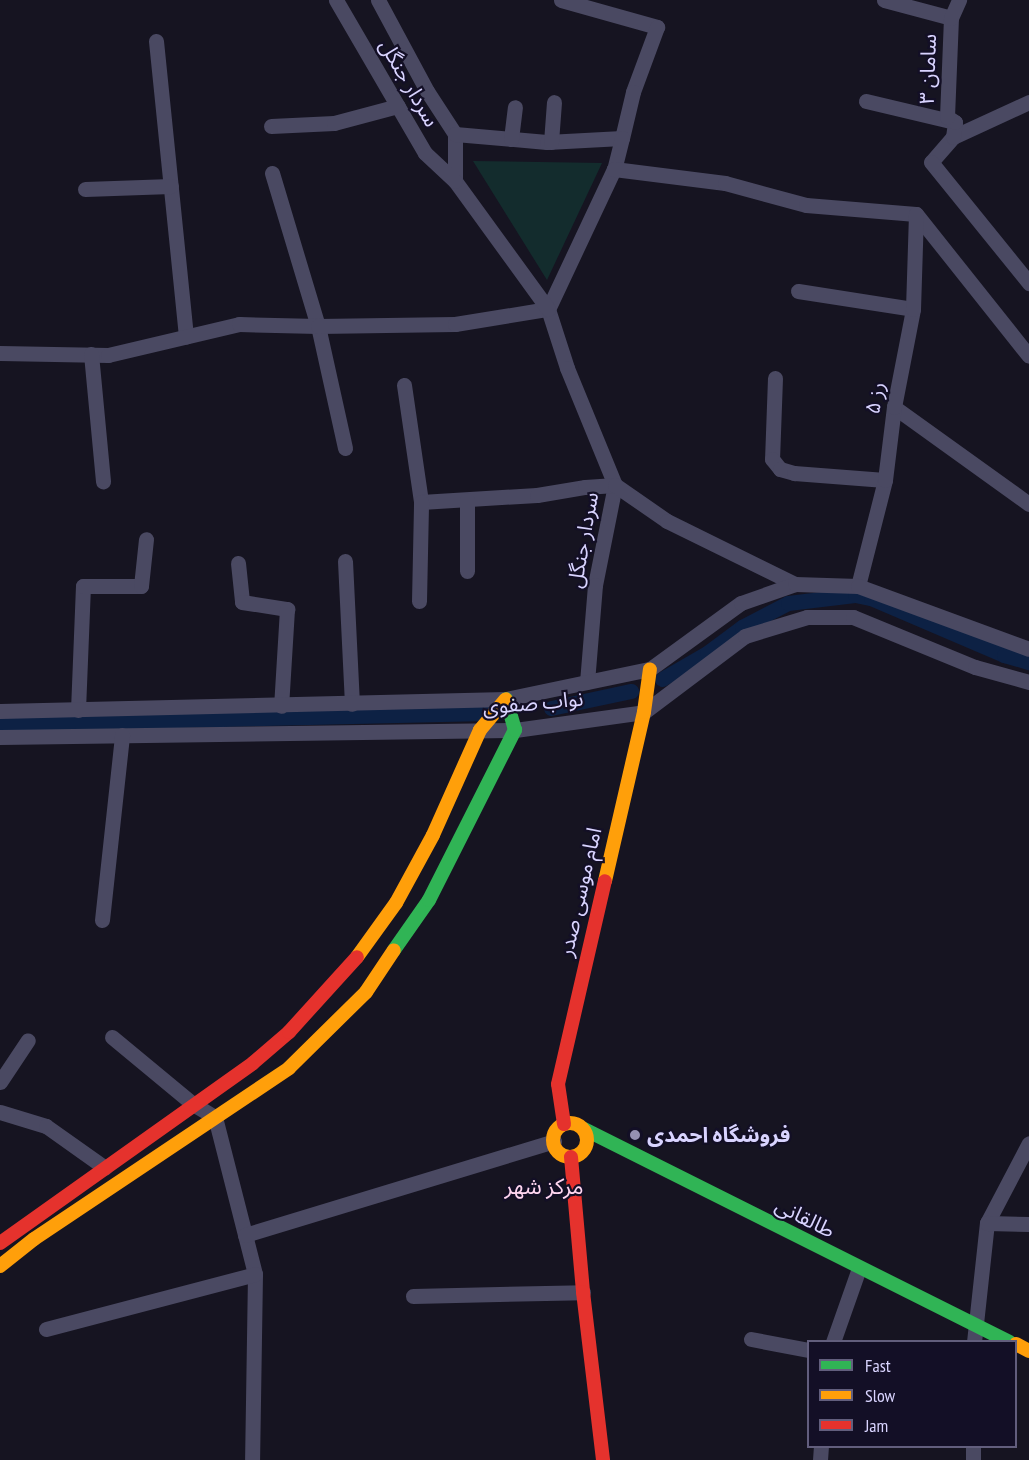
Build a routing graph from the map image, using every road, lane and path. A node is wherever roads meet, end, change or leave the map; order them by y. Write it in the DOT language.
graph roads {
  1 [pos="336,0"];
  2 [pos="378,0"];
  3 [pos="561,0"];
  4 [pos="884,0"];
  5 [pos="959,0"];
  6 [pos="951,18"];
  7 [pos="156,41"];
  8 [pos="866,101"];
  9 [pos="554,102"];
  10 [pos="1029,102"];
  11 [pos="398,106"];
  12 [pos="515,107"];
  13 [pos="271,126"];
  14 [pos="954,130"];
  15 [pos="456,134"];
  16 [pos="622,138"];
  17 [pos="511,139"];
  18 [pos="551,141"];
  19 [pos="614,169"];
  20 [pos="272,173"];
  21 [pos="455,181"];
  22 [pos="171,186"];
  23 [pos="85,189"];
  24 [pos="916,214"];
  25 [pos="1029,283"];
  26 [pos="798,291"];
  27 [pos="548,309"];
  28 [pos="914,309"];
  29 [pos="318,326"];
  30 [pos="186,336"];
  31 [pos="0,352"];
  32 [pos="91,354"];
  33 [pos="1029,357"];
  34 [pos="775,378"];
  35 [pos="404,386"];
  36 [pos="894,408"];
  37 [pos="345,448"];
  38 [pos="885,480"];
  39 [pos="103,481"];
  40 [pos="615,485"];
  41 [pos="467,500"];
  42 [pos="421,502"];
  43 [pos="1029,504"];
  44 [pos="146,539"];
  45 [pos="345,561"];
  46 [pos="237,563"];
  47 [pos="467,571"];
  48 [pos="795,584"];
  49 [pos="858,586"];
  50 [pos="419,602"];
  51 [pos="1029,649"];
  52 [pos="650,669"];
  53 [pos="587,682"];
  54 [pos="1029,682"];
  55 [pos="506,699"];
  56 [pos="352,705"];
  57 [pos="281,706"];
  58 [pos="78,710"];
  59 [pos="0,711"];
  60 [pos="644,712"];
  61 [pos="480,730"];
  62 [pos="514,730"];
  63 [pos="122,735"];
  64 [pos="0,737"];
  65 [pos="102,921"];
  66 [pos="112,1037"];
  67 [pos="28,1040"];
  68 [pos="0,1082"];
  69 [pos="193,1104"];
  70 [pos="0,1112"];
  71 [pos="215,1117"];
  72 [pos="564,1124"];
  73 [pos="584,1129"];
  74 [pos="554,1141"];
  75 [pos="1029,1143"];
  76 [pos="571,1157"];
  77 [pos="105,1168"];
  78 [pos="987,1223"];
  79 [pos="1029,1224"];
  80 [pos="245,1235"];
  81 [pos="0,1243"];
  82 [pos="0,1266"];
  83 [pos="859,1268"];
  84 [pos="255,1274"];
  85 [pos="583,1292"];
  86 [pos="413,1296"];
  87 [pos="974,1324"];
  88 [pos="46,1329"];
  89 [pos="751,1339"];
  90 [pos="833,1340"];
  91 [pos="974,1340"];
  92 [pos="1008,1340"];
  93 [pos="807,1350"];
  94 [pos="252,1460"];
  95 [pos="603,1460"];
  1 -- 11 [label="street, سردار جنگل"];
  2 -- 15 [label="street, سردار جنگل"];
  3 -- 16 [label="street"];
  4 -- 6 [label="street"];
  5 -- 6 [label="street, سامان ۳"];
  6 -- 14 [label="street, سامان ۳"];
  7 -- 22 [label="street"];
  8 -- 14 [label="street"];
  9 -- 18 [label="street"];
  10 -- 14 [label="street"];
  11 -- 13 [label="street"];
  11 -- 21 [label="street, سردار جنگل"];
  12 -- 17 [label="street"];
  14 -- 25 [label="street"];
  15 -- 17 [label="street, سردار جنگل"];
  15 -- 21 [label="street, سردار جنگل"];
  16 -- 18 [label="street, سردار جنگل"];
  16 -- 19 [label="street"];
  17 -- 18 [label="street, سردار جنگل"];
  19 -- 24 [label="street"];
  19 -- 27 [label="street"];
  20 -- 29 [label="street"];
  21 -- 27 [label="street, سردار جنگل"];
  22 -- 23 [label="street"];
  22 -- 30 [label="street"];
  24 -- 28 [label="street, رز ۵"];
  24 -- 33 [label="street"];
  26 -- 28 [label="street"];
  27 -- 29 [label="street"];
  27 -- 40 [label="street, سردار جنگل"];
  28 -- 36 [label="street, رز ۵"];
  29 -- 30 [label="street"];
  29 -- 37 [label="street"];
  30 -- 32 [label="street"];
  31 -- 32 [label="street"];
  32 -- 39 [label="street"];
  34 -- 38 [label="street"];
  35 -- 42 [label="street"];
  36 -- 38 [label="street, رز ۵"];
  36 -- 43 [label="street"];
  38 -- 49 [label="street, رز ۵"];
  40 -- 41 [label="street"];
  40 -- 48 [label="street"];
  40 -- 53 [label="street, سردار جنگل"];
  41 -- 42 [label="street"];
  41 -- 47 [label="street"];
  42 -- 50 [label="street"];
  44 -- 58 [label="street"];
  45 -- 56 [label="street"];
  46 -- 57 [label="street"];
  48 -- 49 [label="street, نواب صفوی"];
  48 -- 52 [label="street, نواب صفوی"];
  49 -- 51 [label="street, نواب صفوی"];
  52 -- 53 [label="street, نواب صفوی"];
  52 -- 60 [label="street, امام موسی صدر"];
  53 -- 55 [label="street, نواب صفوی"];
  54 -- 60 [label="street, نواب صفوی"];
  55 -- 56 [label="street, نواب صفوی"];
  55 -- 61 [label="street"];
  55 -- 62 [label="street"];
  56 -- 57 [label="street, نواب صفوی"];
  57 -- 58 [label="street, نواب صفوی"];
  58 -- 59 [label="street, نواب صفوی"];
  60 -- 62 [label="street, نواب صفوی"];
  60 -- 72 [label="street, امام موسی صدر"];
  61 -- 62 [label="street, نواب صفوی"];
  61 -- 63 [label="street, نواب صفوی"];
  61 -- 69 [label="street"];
  62 -- 71 [label="street"];
  63 -- 64 [label="street, نواب صفوی"];
  63 -- 65 [label="street"];
  66 -- 69 [label="street"];
  67 -- 68 [label="street"];
  69 -- 71 [label="street"];
  69 -- 77 [label="street"];
  70 -- 77 [label="street"];
  71 -- 80 [label="street"];
  71 -- 82 [label="street"];
  72 -- 73 [label="street"];
  72 -- 74 [label="street"];
  73 -- 76 [label="street"];
  73 -- 83 [label="street, طالقانی"];
  74 -- 76 [label="street"];
  74 -- 80 [label="street"];
  75 -- 78 [label="street"];
  76 -- 85 [label="street"];
  77 -- 81 [label="street"];
  78 -- 79 [label="street"];
  78 -- 87 [label="street"];
  80 -- 84 [label="street"];
  83 -- 87 [label="street, طالقانی"];
  83 -- 90 [label="street"];
  84 -- 88 [label="street"];
  84 -- 94 [label="street"];
  85 -- 86 [label="street"];
  85 -- 95 [label="street"];
  87 -- 91 [label="street"];
  87 -- 92 [label="street, طالقانی"];
  89 -- 93 [label="street"];
}
